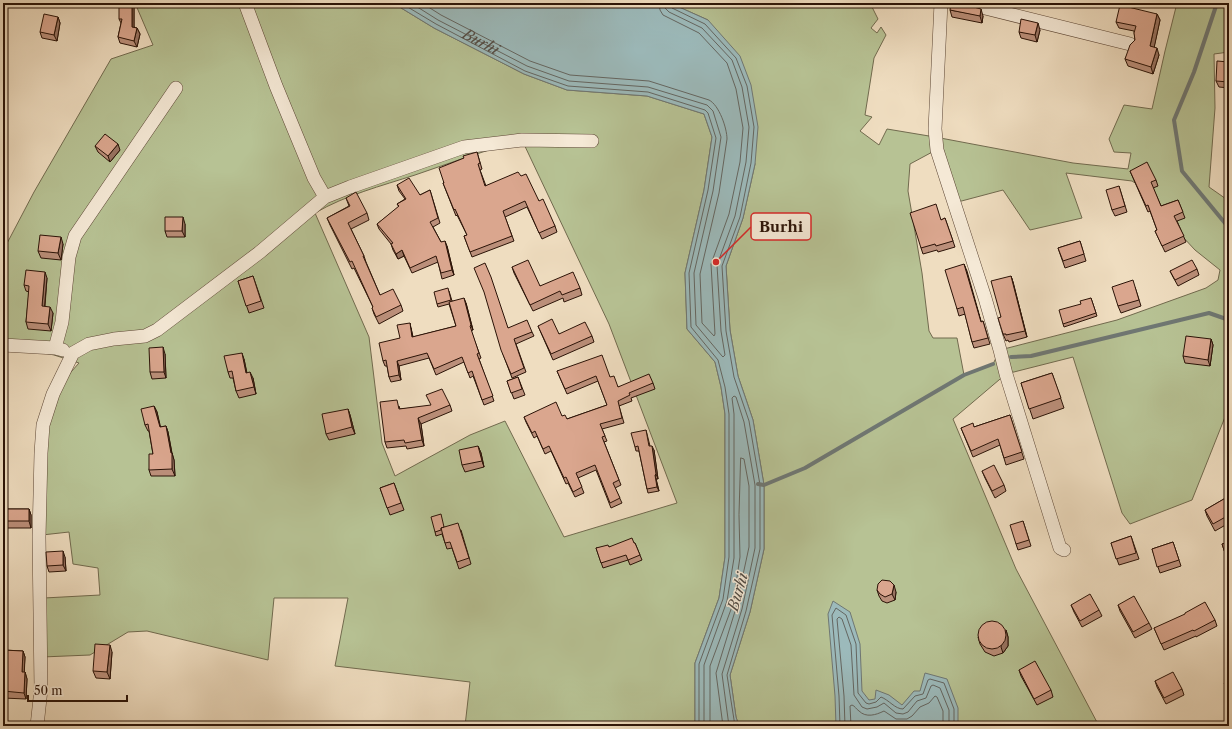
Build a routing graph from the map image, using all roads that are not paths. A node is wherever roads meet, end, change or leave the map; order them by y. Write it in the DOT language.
graph roads {
  1 [pos="245,3"];
  2 [pos="941,3"];
  3 [pos="965,3"];
  4 [pos="1130,44"];
  5 [pos="176,88"];
  6 [pos="592,141"];
  7 [pos="325,198"];
  8 [pos="3,345"];
  9 [pos="54,348"];
  10 [pos="73,353"];
  11 [pos="1064,550"];
  12 [pos="37,726"];
  1 -- 7 [label="street"];
  2 -- 11 [label="street"];
  3 -- 4 [label="street"];
  5 -- 9 [label="street"];
  6 -- 7 [label="street"];
  7 -- 10 [label="street"];
  8 -- 9 [label="street"];
  9 -- 10 [label="street"];
  10 -- 12 [label="street"];
}
